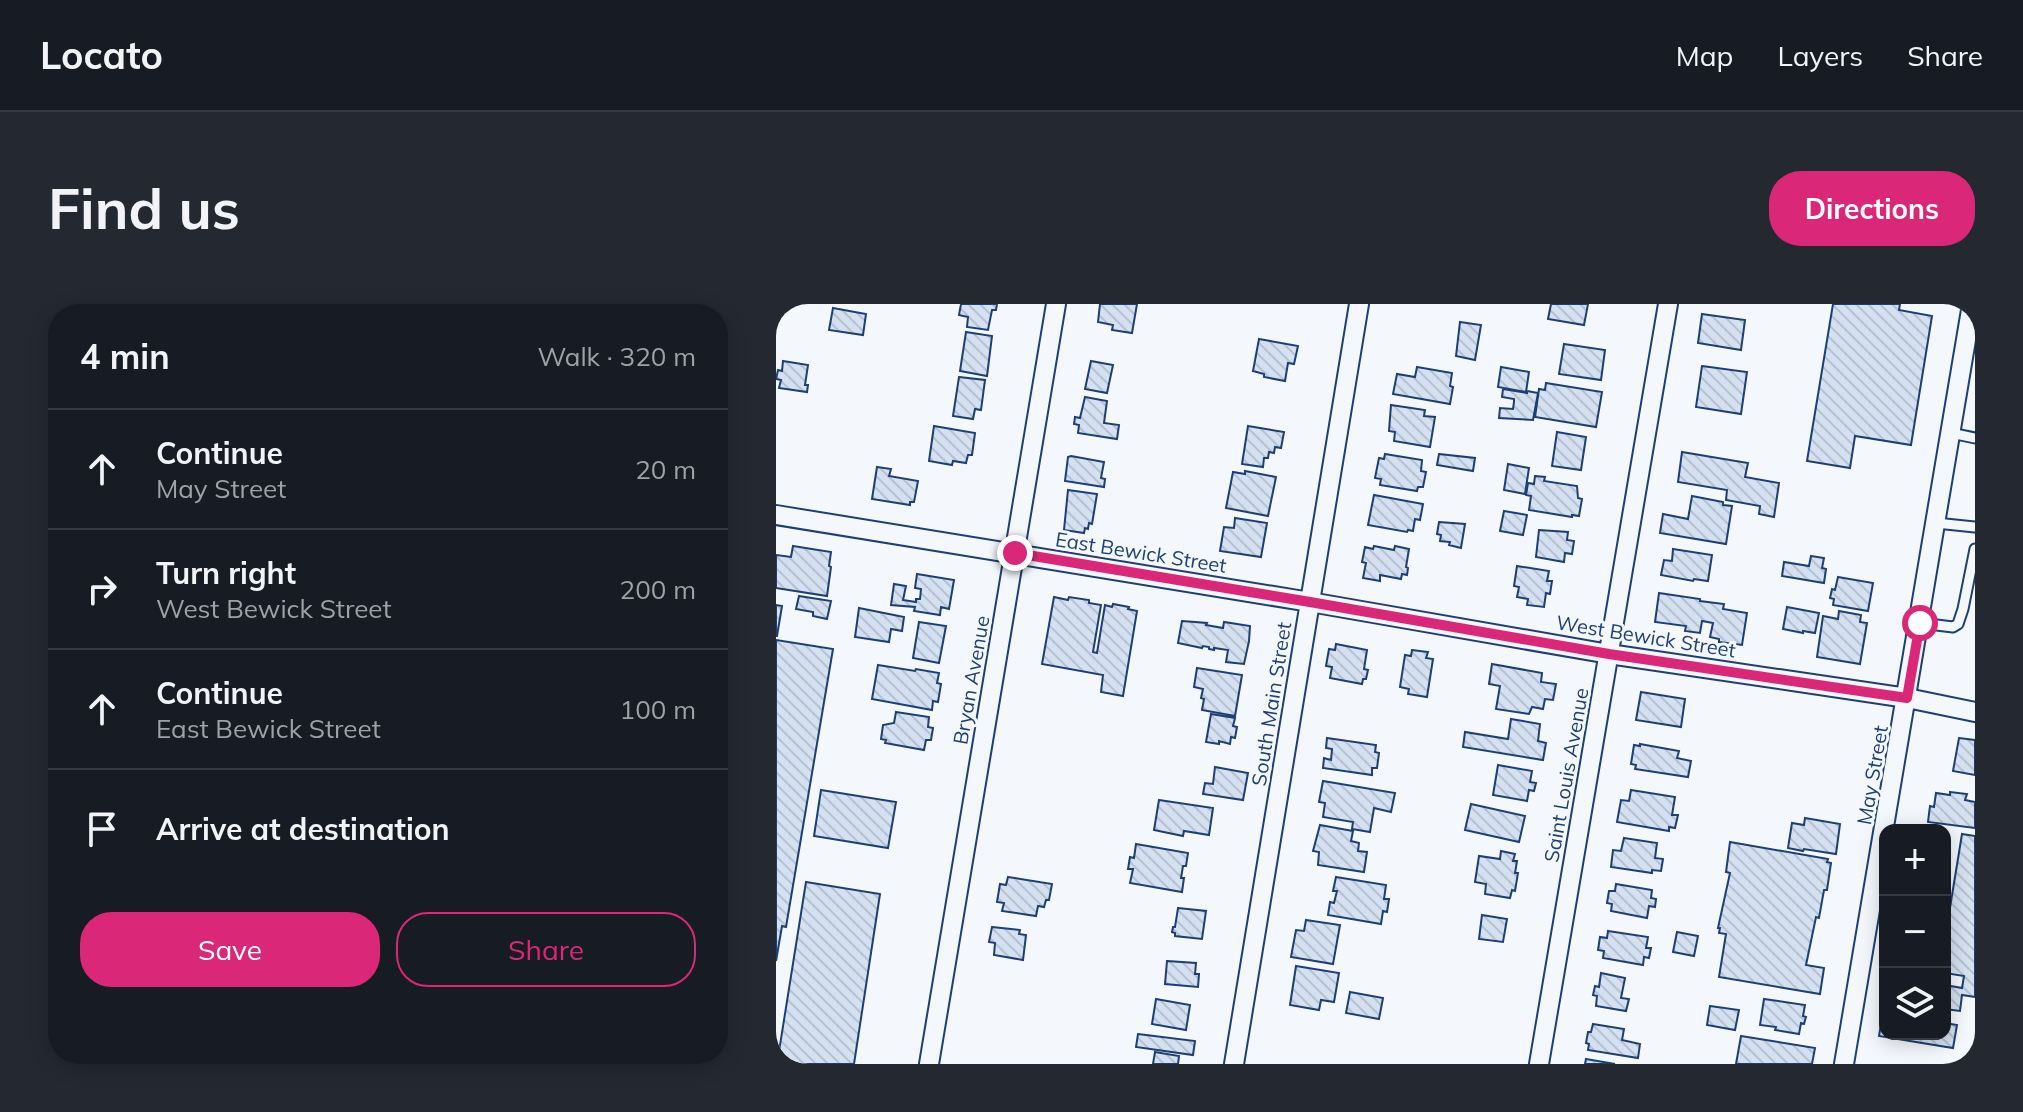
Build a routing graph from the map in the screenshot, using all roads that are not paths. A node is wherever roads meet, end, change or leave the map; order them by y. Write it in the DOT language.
graph roads {
  1 [pos="1056,304"];
  2 [pos="1359,304"];
  3 [pos="1668,304"];
  4 [pos="1972,304"];
  5 [pos="1970,352"];
  6 [pos="1951,433"];
  7 [pos="1975,438"];
  8 [pos="776,515"];
  9 [pos="1936,523"];
  10 [pos="1975,527"];
  11 [pos="1975,549"];
  12 [pos="1015,553"];
  13 [pos="1310,602"];
  14 [pos="1920,623"];
  15 [pos="1609,654"];
  16 [pos="1907,698"];
  17 [pos="1975,712"];
  18 [pos="929,1064"];
  19 [pos="1234,1064"];
  20 [pos="1539,1064"];
  21 [pos="1844,1064"];
  1 -- 12 [label="street, Bryan Avenue"];
  2 -- 13 [label="street, South Main Street"];
  3 -- 15 [label="street, Saint Louis Avenue"];
  4 -- 5 [label="street, May Street"];
  5 -- 6 [label="street, May Street"];
  6 -- 7 [label="lane"];
  6 -- 9 [label="street, May Street"];
  8 -- 12 [label="street, East Bewick Street"];
  9 -- 10 [label="lane"];
  9 -- 14 [label="street, May Street"];
  11 -- 14 [label="lane"];
  12 -- 13 [label="street, East Bewick Street"];
  12 -- 18 [label="street, Bryan Avenue"];
  13 -- 15 [label="street, West Bewick Street"];
  13 -- 19 [label="street, South Main Street"];
  14 -- 16 [label="street, May Street"];
  15 -- 16 [label="street, West Bewick Street"];
  15 -- 20 [label="street, Saint Louis Avenue"];
  16 -- 17 [label="street, West Bewick Street"];
  16 -- 21 [label="street, May Street"];
}
